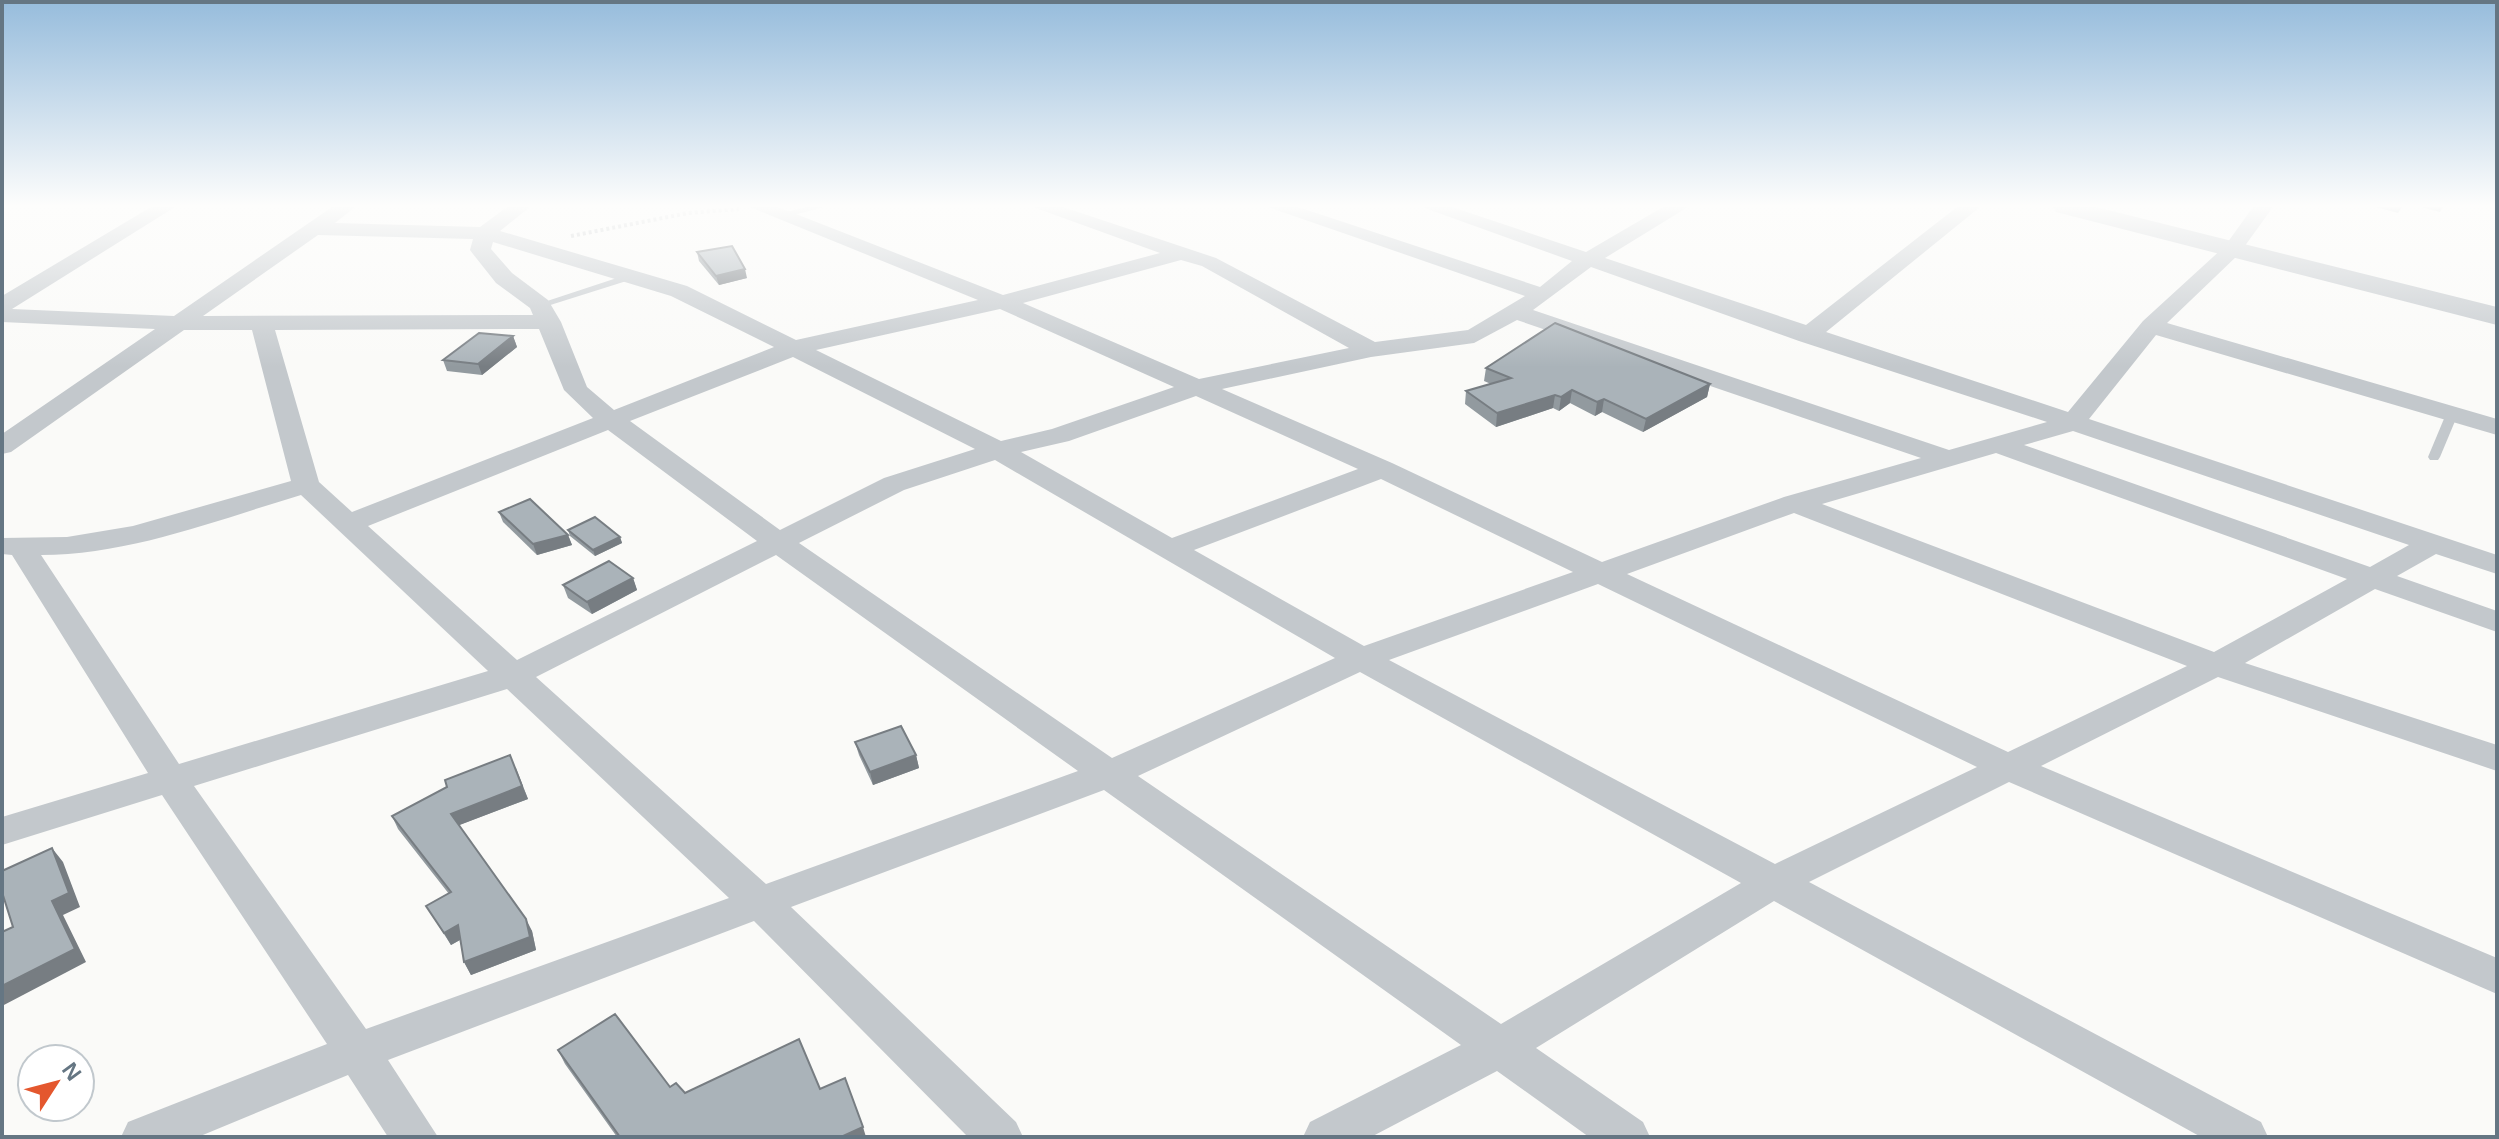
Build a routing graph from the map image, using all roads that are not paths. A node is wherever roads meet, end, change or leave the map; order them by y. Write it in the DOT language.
graph roads {
  1 [pos="77,260"];
  2 [pos="269,260"];
  3 [pos="489,260"];
  4 [pos="580,260"];
  5 [pos="896,260"];
  6 [pos="1156,260"];
  7 [pos="1202,260"];
  8 [pos="1438,260"];
  9 [pos="1587,260"];
  10 [pos="1591,260"];
  11 [pos="1903,260"];
  12 [pos="2221,260"];
  13 [pos="2273,260"];
  14 [pos="632,276"];
  15 [pos="1543,295"];
  16 [pos="1002,302"];
  17 [pos="2,305"];
  18 [pos="1516,312"];
  19 [pos="545,314"];
  20 [pos="2,315"];
  21 [pos="2497,316"];
  22 [pos="178,323"];
  23 [pos="262,324"];
  24 [pos="2151,326"];
  25 [pos="1807,336"];
  26 [pos="794,348"];
  27 [pos="1371,350"];
  28 [pos="1198,387"];
  29 [pos="2452,414"];
  30 [pos="610,419"];
  31 [pos="2073,423"];
  32 [pos="2497,427"];
  33 [pos="2,446"];
  34 [pos="2000,446"];
  35 [pos="998,450"];
  36 [pos="2434,457"];
  37 [pos="1952,460"];
  38 [pos="1382,469"];
  39 [pos="306,485"];
  40 [pos="1794,503"];
  41 [pos="349,523"];
  42 [pos="776,541"];
  43 [pos="2433,544"];
  44 [pos="11,546"];
  45 [pos="1170,549"];
  46 [pos="2497,565"];
  47 [pos="1602,571"];
  48 [pos="2372,578"];
  49 [pos="2497,622"];
  50 [pos="1361,659"];
  51 [pos="2216,665"];
  52 [pos="514,675"];
  53 [pos="2497,758"];
  54 [pos="2006,766"];
  55 [pos="1111,773"];
  56 [pos="170,779"];
  57 [pos="2,831"];
  58 [pos="1774,882"];
  59 [pos="762,904"];
  60 [pos="2497,977"];
  61 [pos="1500,1047"];
  62 [pos="356,1052"];
  63 [pos="144,1137"];
  64 [pos="415,1137"];
  65 [pos="1000,1137"];
  66 [pos="1326,1137"];
  67 [pos="1627,1137"];
  68 [pos="2245,1137"];
  1 -- 17 [label="street"];
  2 -- 22 [label="street"];
  3 -- 19 [label="street"];
  4 -- 14 [label="street"];
  5 -- 16 [label="street"];
  6 -- 16 [label="street"];
  7 -- 27 [label="street"];
  8 -- 15 [label="street"];
  9 -- 15 [label="street"];
  10 -- 25 [label="street"];
  11 -- 25 [label="street"];
  12 -- 24 [label="street"];
  13 -- 21 [label="street"];
  14 -- 19 [label="lane"];
  14 -- 26 [label="street"];
  15 -- 18 [label="street"];
  16 -- 26 [label="street"];
  16 -- 28 [label="street"];
  18 -- 27 [label="street"];
  18 -- 37 [label="street"];
  19 -- 23 [label="street"];
  19 -- 30 [label="street"];
  20 -- 22 [label="street"];
  22 -- 23 [label="street"];
  22 -- 33 [label="street"];
  23 -- 39 [label="street"];
  24 -- 29 [label="street"];
  24 -- 31 [label="street"];
  25 -- 31 [label="street"];
  26 -- 30 [label="street"];
  26 -- 35 [label="street"];
  27 -- 28 [label="street"];
  28 -- 35 [label="street"];
  28 -- 38 [label="street"];
  29 -- 32 [label="street"];
  29 -- 36 [label="lane"];
  30 -- 41 [label="street"];
  30 -- 42 [label="street"];
  31 -- 34 [label="street"];
  31 -- 43 [label="street"];
  34 -- 37 [label="street"];
  34 -- 48 [label="street"];
  35 -- 42 [label="street"];
  35 -- 45 [label="street"];
  37 -- 40 [label="street"];
  38 -- 45 [label="street"];
  38 -- 47 [label="street"];
  39 -- 41 [label="street"];
  39 -- 44 [label="street"];
  40 -- 47 [label="street"];
  40 -- 51 [label="street"];
  41 -- 52 [label="street"];
  42 -- 52 [label="street"];
  42 -- 55 [label="street"];
  43 -- 46 [label="street"];
  43 -- 48 [label="street"];
  44 -- 56 [label="street"];
  45 -- 50 [label="street"];
  47 -- 50 [label="street"];
  47 -- 54 [label="street"];
  48 -- 49 [label="street"];
  48 -- 51 [label="street"];
  50 -- 55 [label="street"];
  50 -- 58 [label="street"];
  51 -- 53 [label="street"];
  51 -- 54 [label="street"];
  52 -- 56 [label="street"];
  52 -- 59 [label="street"];
  54 -- 58 [label="street"];
  54 -- 60 [label="street"];
  55 -- 59 [label="street"];
  55 -- 61 [label="street"];
  56 -- 57 [label="street"];
  56 -- 62 [label="street"];
  58 -- 61 [label="street"];
  58 -- 68 [label="street"];
  59 -- 62 [label="street"];
  59 -- 65 [label="street"];
  61 -- 66 [label="street"];
  61 -- 67 [label="street"];
  62 -- 63 [label="street"];
  62 -- 64 [label="street"];
}
